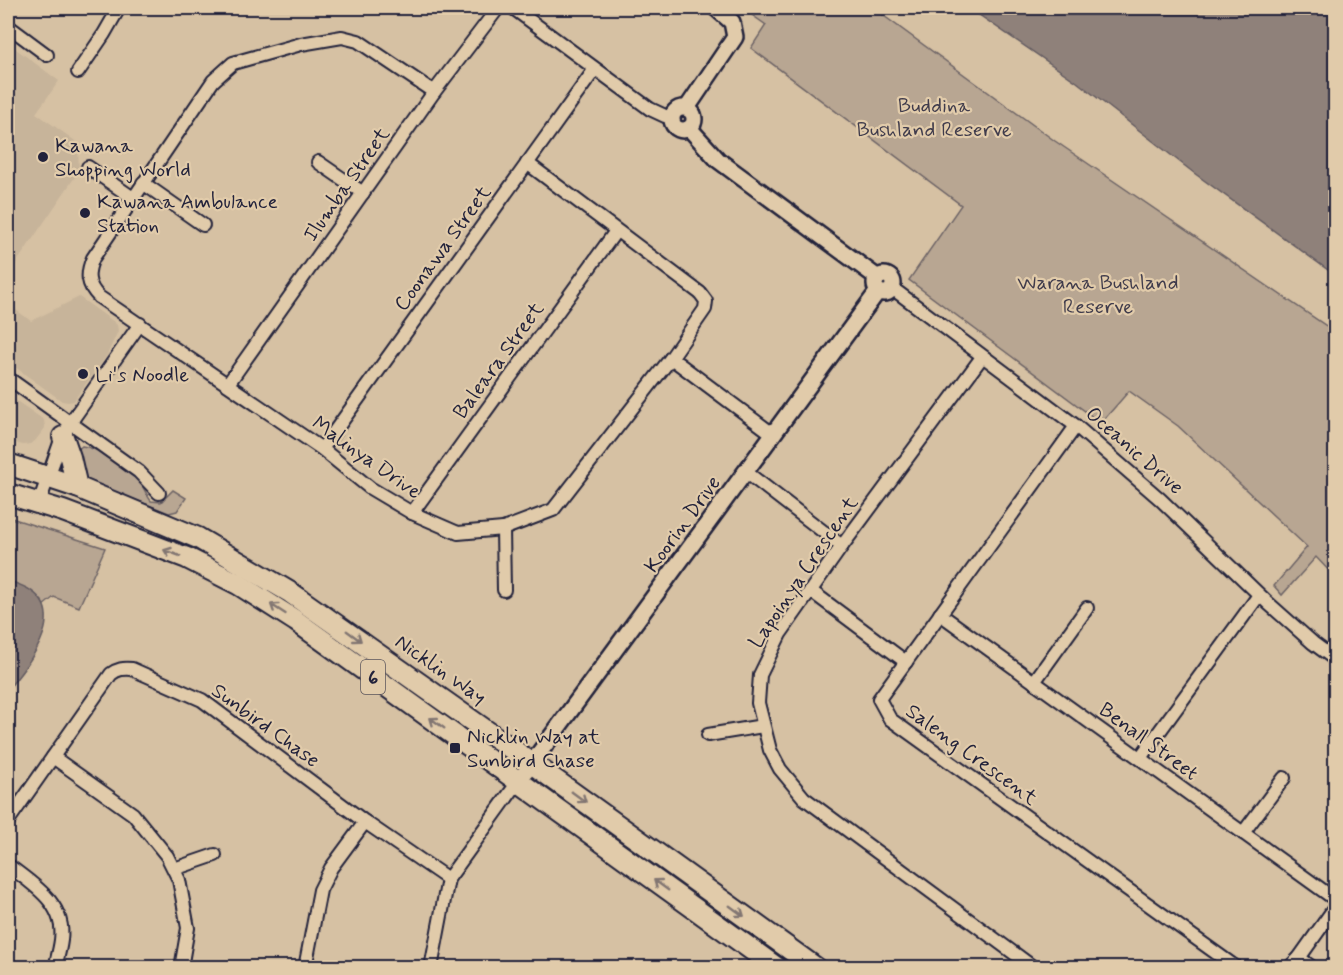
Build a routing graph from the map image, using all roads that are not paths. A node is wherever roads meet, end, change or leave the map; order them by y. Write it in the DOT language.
graph roads {
  1 [pos="119,8"];
  2 [pos="498,8"];
  3 [pos="513,8"];
  4 [pos="716,8"];
  5 [pos="8,26"];
  6 [pos="48,55"];
  7 [pos="595,69"];
  8 [pos="78,72"];
  9 [pos="434,92"];
  10 [pos="687,108"];
  11 [pos="672,117"];
  12 [pos="689,128"];
  13 [pos="318,162"];
  14 [pos="527,163"];
  15 [pos="88,167"];
  16 [pos="143,183"];
  17 [pos="363,193"];
  18 [pos="133,198"];
  19 [pos="203,225"];
  20 [pos="616,231"];
  21 [pos="883,286"];
  22 [pos="140,324"];
  23 [pos="982,357"];
  24 [pos="671,358"];
  25 [pos="8,378"];
  26 [pos="228,384"];
  27 [pos="1076,426"];
  28 [pos="66,430"];
  29 [pos="774,435"];
  30 [pos="322,449"];
  31 [pos="8,464"];
  32 [pos="746,472"];
  33 [pos="48,477"];
  34 [pos="77,487"];
  35 [pos="159,493"];
  36 [pos="8,494"];
  37 [pos="39,503"];
  38 [pos="412,513"];
  39 [pos="503,529"];
  40 [pos="842,546"];
  41 [pos="504,590"];
  42 [pos="811,591"];
  43 [pos="1259,595"];
  44 [pos="1087,608"];
  45 [pos="940,614"];
  46 [pos="1335,660"];
  47 [pos="906,662"];
  48 [pos="1034,682"];
  49 [pos="763,726"];
  50 [pos="708,735"];
  51 [pos="54,756"];
  52 [pos="1140,758"];
  53 [pos="532,763"];
  54 [pos="1284,778"];
  55 [pos="518,782"];
  56 [pos="8,821"];
  57 [pos="365,822"];
  58 [pos="1243,833"];
  59 [pos="215,855"];
  60 [pos="8,865"];
  61 [pos="174,869"];
  62 [pos="448,879"];
  63 [pos="1335,900"];
  64 [pos="1335,906"];
  65 [pos="1299,958"];
  66 [pos="55,968"];
  67 [pos="181,968"];
  68 [pos="305,968"];
  69 [pos="431,968"];
  70 [pos="777,968"];
  71 [pos="816,968"];
  72 [pos="1034,968"];
  73 [pos="1237,968"];
  74 [pos="1289,968"];
  75 [pos="1313,968"];
  1 -- 8 [label="street"];
  2 -- 9 [label="street, Ilumba Street"];
  3 -- 7 [label="street"];
  4 -- 10 [label="street"];
  5 -- 6 [label="street"];
  7 -- 11 [label="street"];
  7 -- 14 [label="street, Coonawa Street"];
  9 -- 16 [label="street, Malinya Drive"];
  9 -- 17 [label="street, Ilumba Street"];
  10 -- 11 [label="street"];
  10 -- 12 [label="street"];
  11 -- 12 [label="street"];
  12 -- 21 [label="street, Oceanic Drive"];
  13 -- 17 [label="street"];
  14 -- 20 [label="street"];
  14 -- 30 [label="street, Coonawa Street"];
  15 -- 18 [label="street"];
  16 -- 18 [label="street, Malinya Drive"];
  16 -- 19 [label="street"];
  17 -- 26 [label="street, Ilumba Street"];
  18 -- 22 [label="street, Malinya Drive"];
  20 -- 24 [label="street, Malinya Drive"];
  20 -- 38 [label="street, Baleara Street"];
  21 -- 23 [label="street, Oceanic Drive"];
  21 -- 29 [label="street, Koorin Drive"];
  22 -- 26 [label="street, Malinya Drive"];
  22 -- 28 [label="street"];
  23 -- 27 [label="street, Oceanic Drive"];
  23 -- 40 [label="street, Lapoinya Crescent"];
  24 -- 29 [label="street"];
  24 -- 39 [label="street, Malinya Drive"];
  25 -- 28 [label="street"];
  26 -- 30 [label="street, Malinya Drive"];
  27 -- 43 [label="street, Oceanic Drive"];
  27 -- 45 [label="street, Saleng Crescent"];
  28 -- 33 [label="street"];
  28 -- 34 [label="highway"];
  28 -- 35 [label="street"];
  29 -- 32 [label="street, Koorin Drive"];
  30 -- 38 [label="street, Malinya Drive"];
  31 -- 33 [label="highway, Nicklin Way / 6"];
  32 -- 40 [label="street"];
  32 -- 53 [label="street, Koorin Drive"];
  33 -- 34 [label="highway, Nicklin Way / 6"];
  33 -- 37 [label="street"];
  34 -- 53 [label="highway, Nicklin Way / 6, one-way"];
  36 -- 37 [label="highway, 6"];
  55 -- 37 [label="highway, 6, one-way"];
  38 -- 39 [label="street, Malinya Drive"];
  39 -- 41 [label="street"];
  40 -- 42 [label="street, Lapoinya Crescent"];
  42 -- 47 [label="street"];
  42 -- 49 [label="street, Lapoinya Crescent"];
  43 -- 46 [label="street, Oceanic Drive"];
  43 -- 52 [label="street"];
  44 -- 48 [label="street"];
  45 -- 47 [label="street, Saleng Crescent"];
  45 -- 48 [label="street, Benall Street"];
  47 -- 73 [label="street, Saleng Crescent"];
  48 -- 52 [label="street, Benall Street"];
  49 -- 50 [label="street"];
  49 -- 72 [label="street, Lapoinya Crescent"];
  51 -- 56 [label="street, Sunbird Chase"];
  51 -- 57 [label="street, Sunbird Chase"];
  51 -- 61 [label="street"];
  52 -- 58 [label="street, Benall Street"];
  53 -- 55 [label="street, Koorin Drive"];
  53 -- 71 [label="highway, Nicklin Way / 6, one-way"];
  54 -- 58 [label="street"];
  55 -- 62 [label="street"];
  70 -- 55 [label="highway, 6, one-way"];
  57 -- 62 [label="street, Sunbird Chase"];
  57 -- 68 [label="street"];
  58 -- 63 [label="street, Benall Street"];
  59 -- 61 [label="street"];
  60 -- 66 [label="street"];
  61 -- 67 [label="street"];
  62 -- 69 [label="street"];
  64 -- 65 [label="street"];
  65 -- 74 [label="street"];
  65 -- 75 [label="street"];
}
